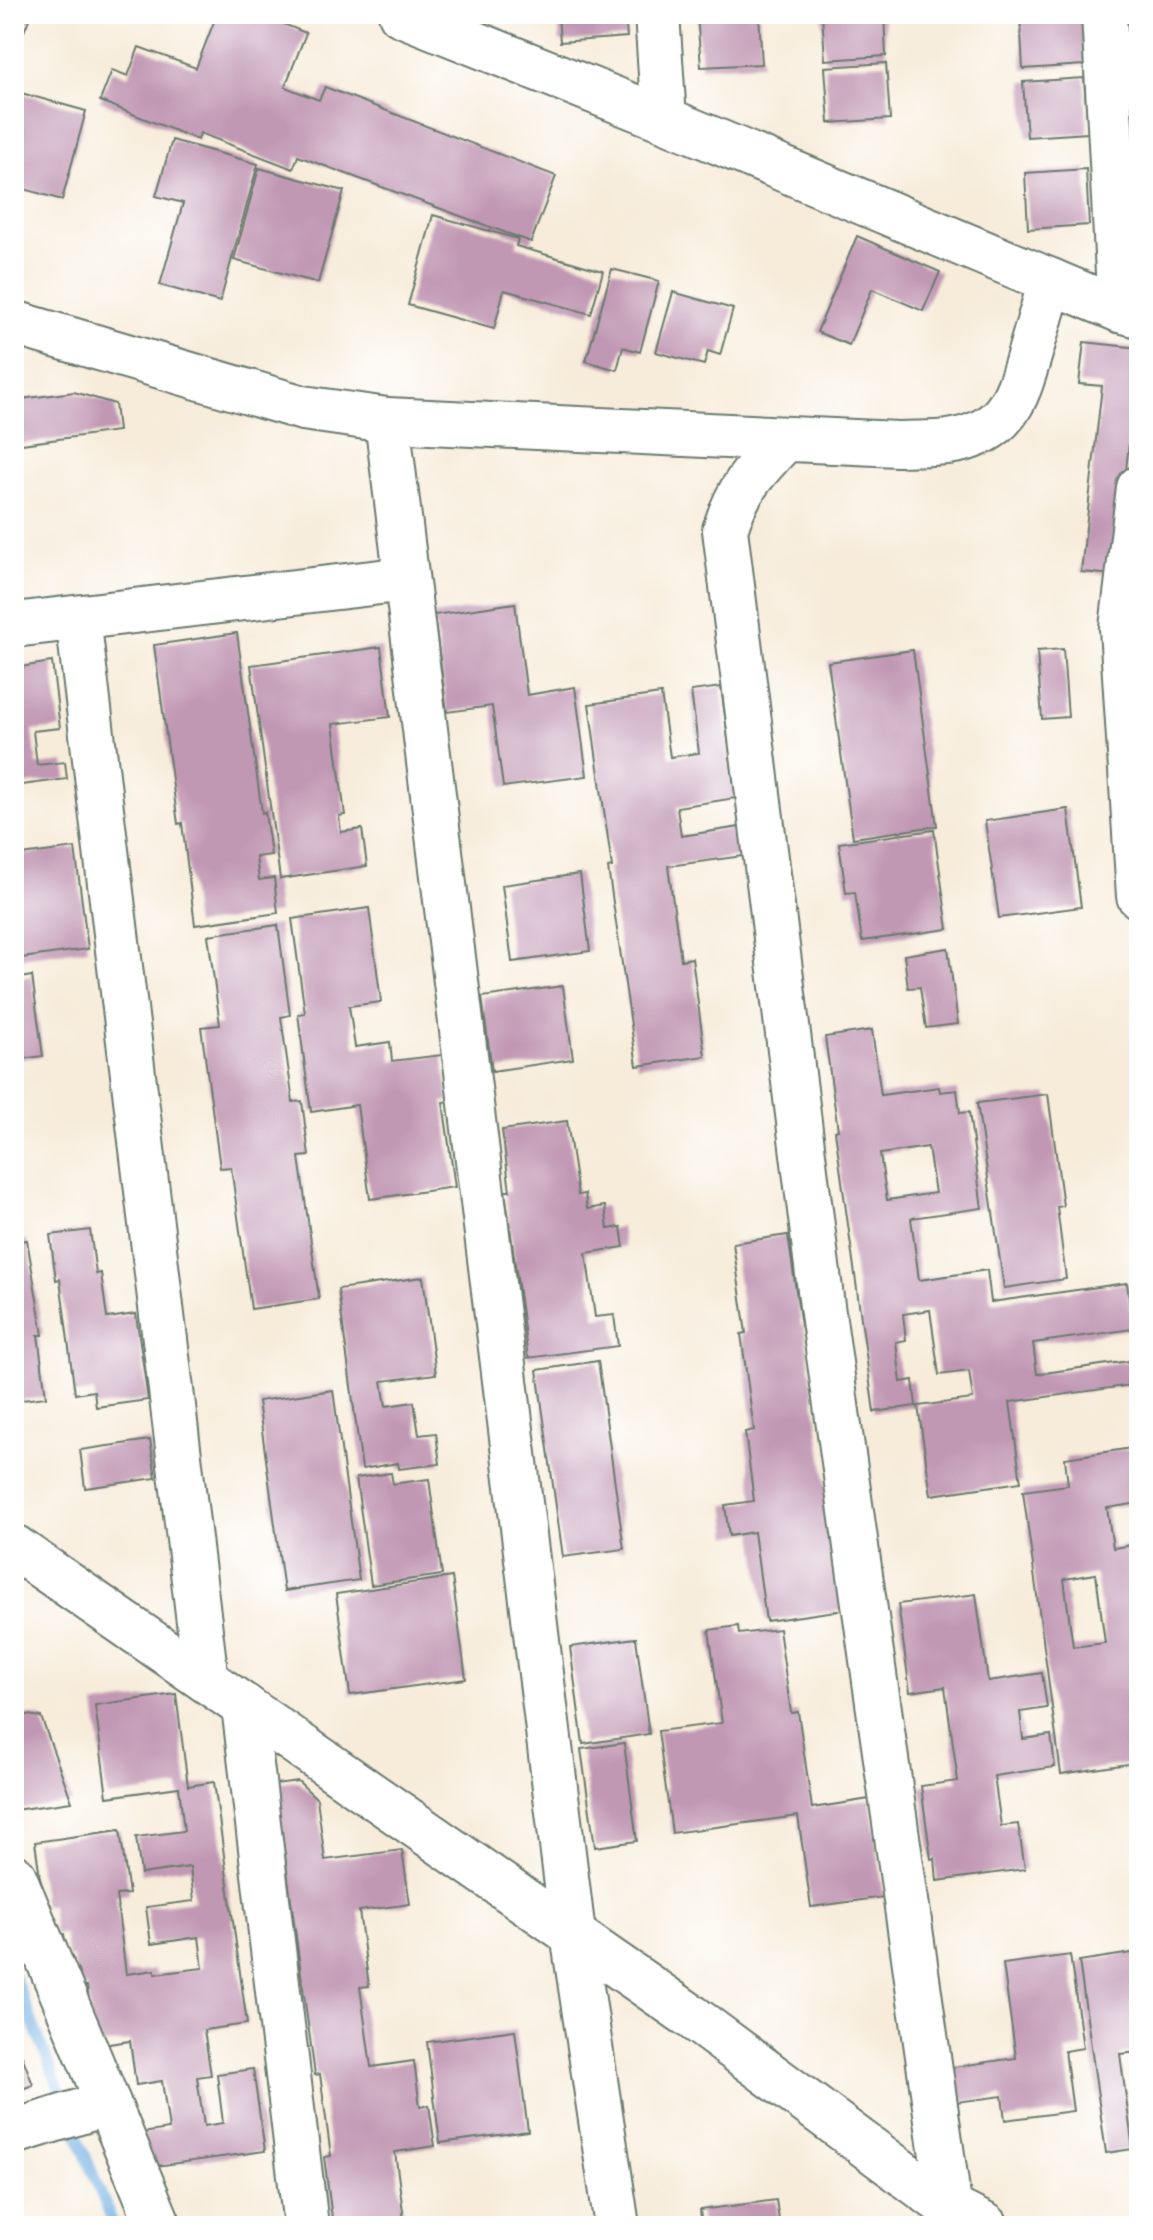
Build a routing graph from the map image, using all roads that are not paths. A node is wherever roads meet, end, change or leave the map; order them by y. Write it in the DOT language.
graph roads {
  1 [pos="401,14"];
  2 [pos="657,14"];
  3 [pos="1104,14"];
  4 [pos="664,119"];
  5 [pos="1051,281"];
  6 [pos="1129,312"];
  7 [pos="14,323"];
  8 [pos="387,420"];
  9 [pos="785,439"];
  10 [pos="1139,488"];
  11 [pos="406,579"];
  12 [pos="78,618"];
  13 [pos="14,625"];
  14 [pos="1131,628"];
  15 [pos="1139,896"];
  16 [pos="14,1547"];
  17 [pos="206,1680"];
  18 [pos="244,1706"];
  19 [pos="14,1877"];
  20 [pos="573,1934"];
  21 [pos="86,2110"];
  22 [pos="14,2132"];
  23 [pos="963,2220"];
  24 [pos="159,2226"];
  25 [pos="306,2226"];
  26 [pos="617,2226"];
  1 -- 4 [label="street"];
  2 -- 4 [label="street"];
  3 -- 6 [label="street"];
  4 -- 5 [label="street"];
  5 -- 6 [label="street"];
  5 -- 9 [label="street"];
  7 -- 8 [label="street"];
  8 -- 9 [label="street"];
  8 -- 11 [label="street"];
  9 -- 23 [label="street"];
  10 -- 14 [label="street"];
  11 -- 12 [label="street"];
  11 -- 20 [label="street"];
  12 -- 13 [label="street"];
  12 -- 17 [label="street"];
  14 -- 15 [label="street"];
  16 -- 17 [label="street"];
  17 -- 18 [label="street"];
  18 -- 20 [label="street"];
  18 -- 25 [label="street"];
  19 -- 21 [label="street"];
  20 -- 23 [label="street"];
  20 -- 26 [label="street"];
  21 -- 22 [label="street"];
  21 -- 24 [label="street"];
}
